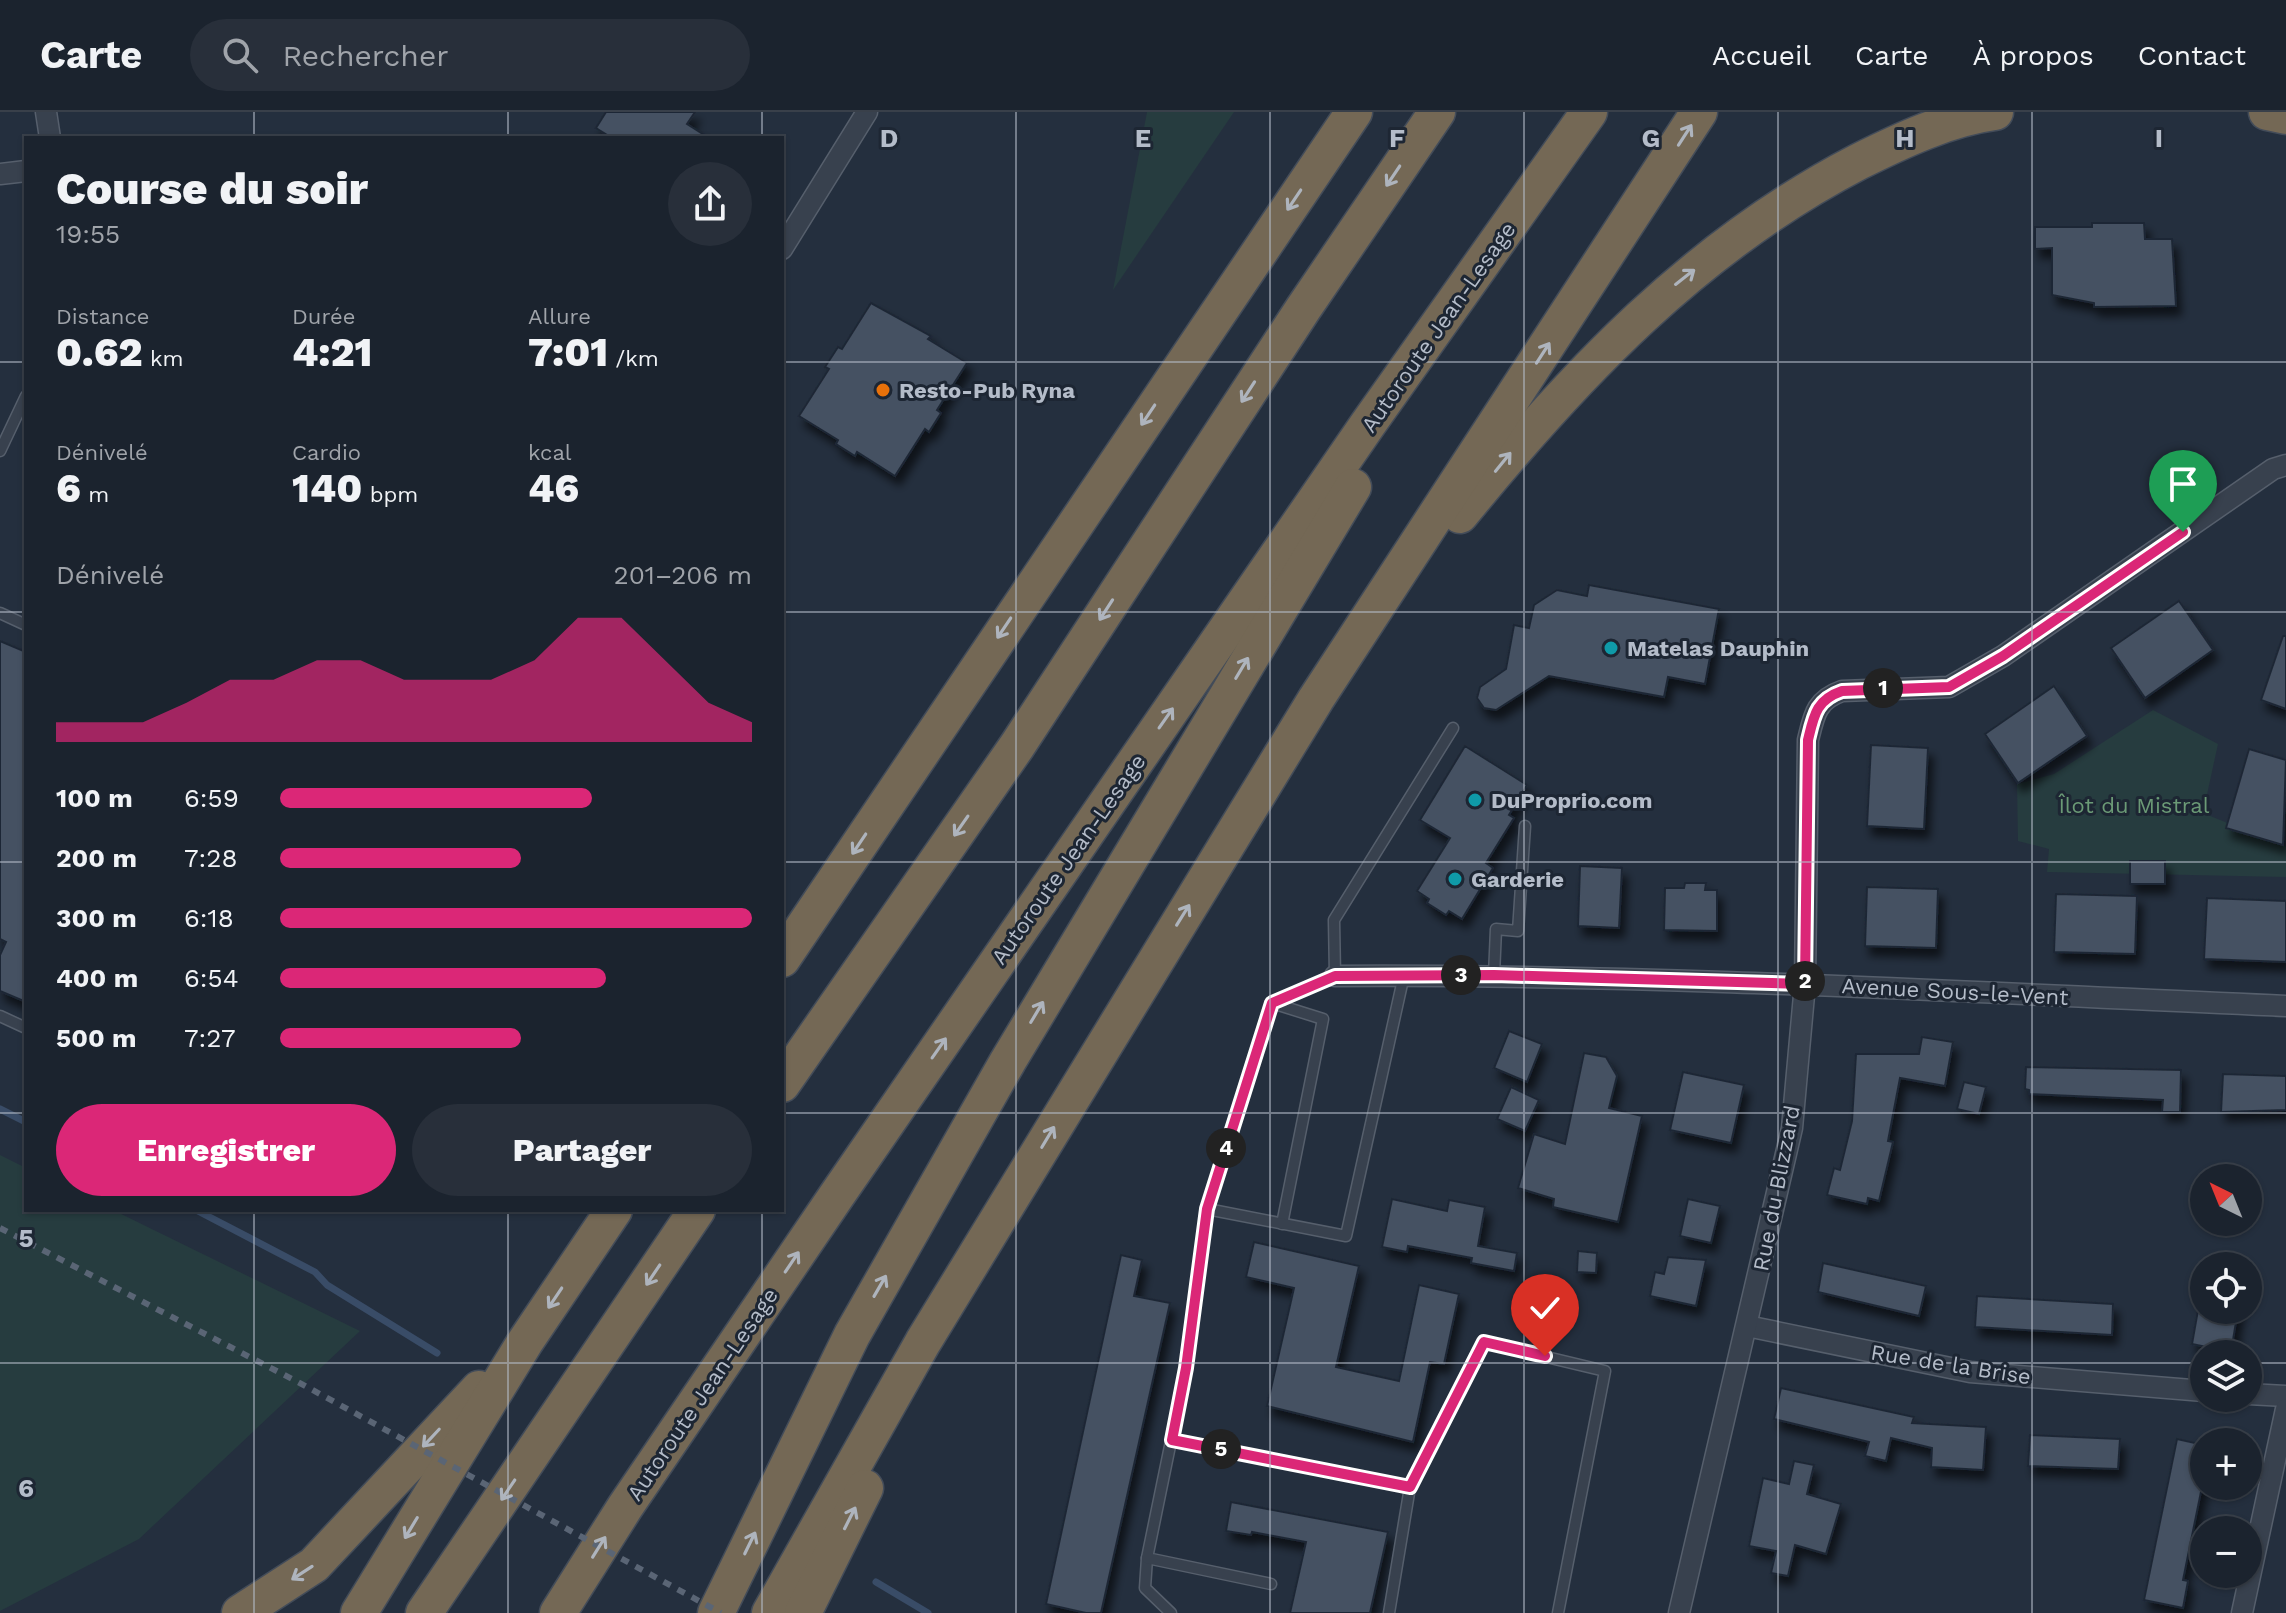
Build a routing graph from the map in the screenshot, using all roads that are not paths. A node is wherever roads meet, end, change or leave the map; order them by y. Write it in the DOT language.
graph roads {
  1 [pos="46,112"];
  2 [pos="867,112"];
  3 [pos="1354,112"];
  4 [pos="1437,112"];
  5 [pos="1589,112"];
  6 [pos="1699,112"];
  7 [pos="1995,112"];
  8 [pos="2267,112"];
  9 [pos="2286,116"];
  10 [pos="50,136"];
  11 [pos="1550,168"];
  12 [pos="24,171"];
  13 [pos="0,174"];
  14 [pos="784,246"];
  15 [pos="24,400"];
  16 [pos="0,451"];
  17 [pos="2286,465"];
  18 [pos="0,613"];
  19 [pos="24,624"];
  20 [pos="1316,699"];
  21 [pos="1453,728"];
  22 [pos="1525,826"];
  23 [pos="784,956"];
  24 [pos="1404,975"];
  25 [pos="1494,975"];
  26 [pos="1335,976"];
  27 [pos="1805,984"];
  28 [pos="1272,1003"];
  29 [pos="2286,1006"];
  30 [pos="0,1016"];
  31 [pos="24,1027"];
  32 [pos="784,1081"];
  33 [pos="1007,1203"];
  34 [pos="1207,1209"];
  35 [pos="613,1212"];
  36 [pos="696,1212"];
  37 [pos="1282,1224"];
  38 [pos="1747,1326"];
  39 [pos="525,1342"];
  40 [pos="2190,1390"];
  41 [pos="2262,1395"];
  42 [pos="2286,1396"];
  43 [pos="2286,1409"];
  44 [pos="1172,1440"];
  45 [pos="1410,1487"];
  46 [pos="1147,1558"];
  47 [pos="1271,1584"];
  48 [pos="240,1613"];
  49 [pos="359,1613"];
  50 [pos="424,1613"];
  51 [pos="558,1613"];
  52 [pos="716,1613"];
  53 [pos="770,1613"];
  54 [pos="803,1613"];
  55 [pos="1171,1613"];
  56 [pos="1389,1613"];
  57 [pos="1558,1613"];
  58 [pos="1679,1613"];
  59 [pos="2242,1613"];
  1 -- 10 [label="street"];
  2 -- 14 [label="street"];
  3 -- 23 [label="highway, one-way"];
  4 -- 32 [label="highway, one-way"];
  5 -- 11 [label="highway, Autoroute Jean-Lesage"];
  20 -- 6 [label="highway, one-way"];
  20 -- 7 [label="highway, one-way"];
  8 -- 9 [label="highway"];
  51 -- 11 [label="highway, Autoroute Jean-Lesage, one-way"];
  52 -- 11 [label="highway, one-way"];
  12 -- 13 [label="street"];
  15 -- 16 [label="lane"];
  17 -- 27 [label="street, Rue du Blizzard"];
  18 -- 19 [label="lane"];
  33 -- 20 [label="highway, one-way"];
  21 -- 26 [label="lane"];
  22 -- 25 [label="lane"];
  24 -- 25 [label="street, Avenue Sous-le-Vent"];
  24 -- 26 [label="street, Avenue Sous-le-Vent"];
  24 -- 37 [label="lane"];
  25 -- 27 [label="street, Avenue Sous-le-Vent"];
  26 -- 28 [label="lane"];
  27 -- 29 [label="street, Avenue Sous-le-Vent"];
  27 -- 38 [label="street, Rue du Blizzard"];
  28 -- 34 [label="lane"];
  28 -- 37 [label="lane"];
  30 -- 31 [label="lane"];
  33 -- 53 [label="highway"];
  54 -- 33 [label="highway, one-way"];
  34 -- 37 [label="lane"];
  34 -- 44 [label="lane"];
  35 -- 39 [label="highway, one-way"];
  36 -- 50 [label="highway, one-way"];
  38 -- 40 [label="street, Rue de la Brise"];
  38 -- 58 [label="street, Rue du Blizzard"];
  39 -- 48 [label="highway, one-way"];
  39 -- 49 [label="highway, one-way"];
  41 -- 42 [label="street"];
  43 -- 59 [label="street"];
  44 -- 45 [label="lane"];
  44 -- 46 [label="lane"];
  45 -- 56 [label="lane"];
  45 -- 57 [label="lane"];
  46 -- 47 [label="lane"];
  46 -- 55 [label="lane"];
}
